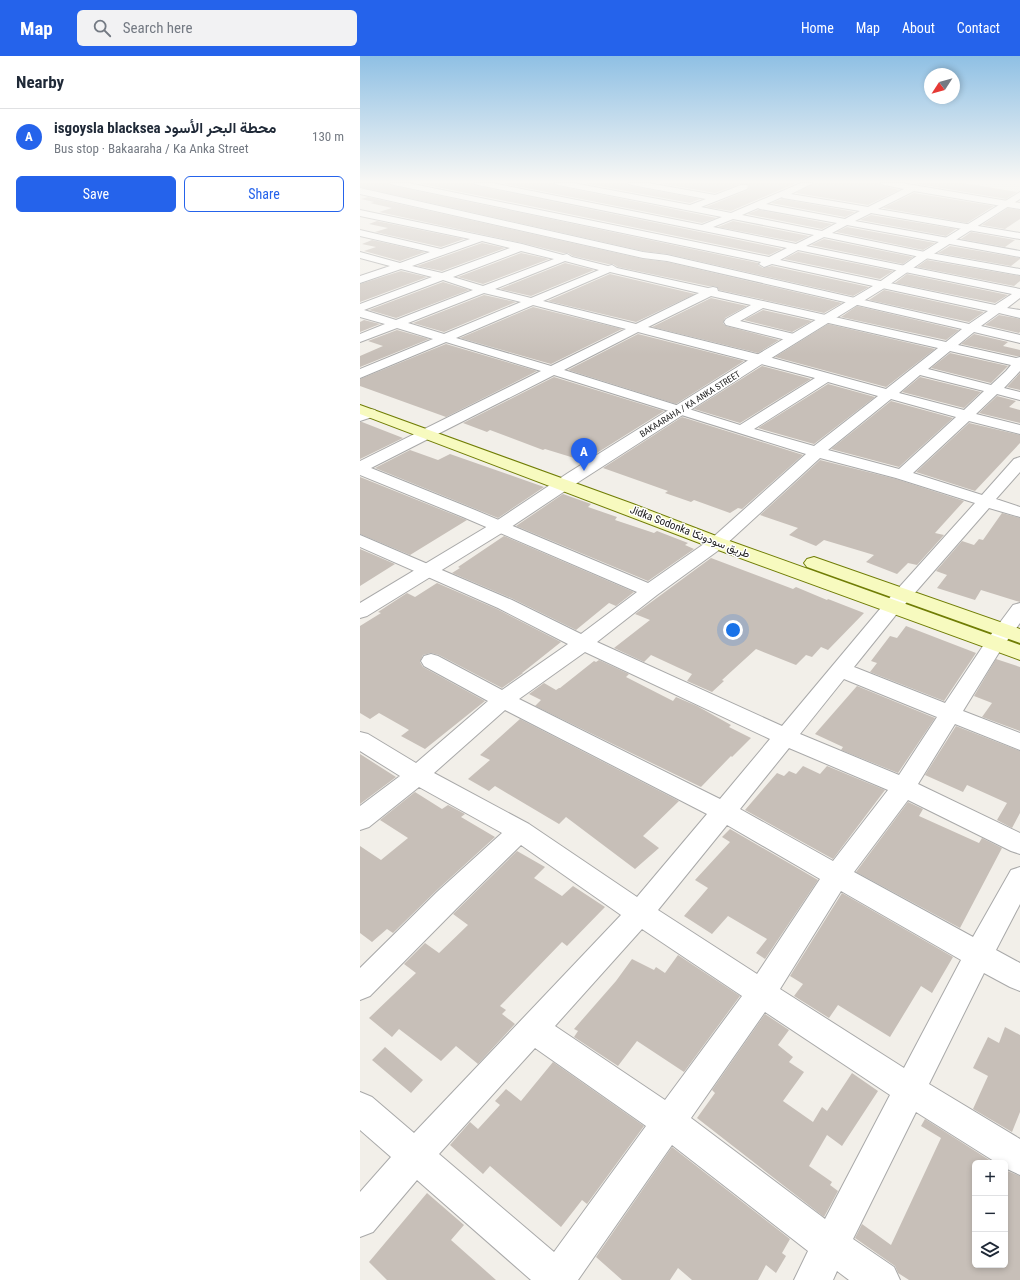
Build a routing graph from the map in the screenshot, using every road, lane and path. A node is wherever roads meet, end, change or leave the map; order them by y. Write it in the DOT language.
graph roads {
  1 [pos="389,240"];
  2 [pos="410,240"];
  3 [pos="475,240"];
  4 [pos="489,240"];
  5 [pos="542,240"];
  6 [pos="580,240"];
  7 [pos="608,240"];
  8 [pos="672,240"];
  9 [pos="744,240"];
  10 [pos="764,240"];
  11 [pos="808,240"];
  12 [pos="855,240"];
  13 [pos="943,240"];
  14 [pos="1016,240"];
  15 [pos="676,241"];
  16 [pos="947,241"];
  17 [pos="402,243"];
  18 [pos="598,244"];
  19 [pos="795,247"];
  20 [pos="520,248"];
  21 [pos="722,251"];
  22 [pos="1003,251"];
  23 [pos="443,252"];
  24 [pos="1020,254"];
  25 [pos="643,255"];
  26 [pos="925,255"];
  27 [pos="361,256"];
  28 [pos="564,258"];
  29 [pos="769,261"];
  30 [pos="481,262"];
  31 [pos="692,264"];
  32 [pos="982,265"];
  33 [pos="403,266"];
  34 [pos="609,269"];
  35 [pos="905,269"];
  36 [pos="1020,272"];
  37 [pos="526,274"];
  38 [pos="741,276"];
  39 [pos="443,277"];
  40 [pos="541,278"];
  41 [pos="962,280"];
  42 [pos="555,281"];
  43 [pos="360,282"];
  44 [pos="570,285"];
  45 [pos="882,285"];
  46 [pos="586,289"];
  47 [pos="485,290"];
  48 [pos="709,292"];
  49 [pos="1020,292"];
  50 [pos="398,293"];
  51 [pos="937,296"];
  52 [pos="532,302"];
  53 [pos="853,302"];
  54 [pos="761,304"];
  55 [pos="443,307"];
  56 [pos="360,308"];
  57 [pos="996,309"];
  58 [pos="458,311"];
  59 [pos="360,313"];
  60 [pos="1020,314"];
  61 [pos="473,315"];
  62 [pos="914,315"];
  63 [pos="826,319"];
  64 [pos="488,320"];
  65 [pos="395,325"];
  66 [pos="636,327"];
  67 [pos="971,328"];
  68 [pos="889,332"];
  69 [pos="360,338"];
  70 [pos="794,338"];
  71 [pos="443,339"];
  72 [pos="1020,339"];
  73 [pos="950,347"];
  74 [pos="760,359"];
  75 [pos="1019,363"];
  76 [pos="551,370"];
  77 [pos="920,370"];
  78 [pos="360,374"];
  79 [pos="824,378"];
  80 [pos="994,389"];
  81 [pos="889,395"];
  82 [pos="1020,396"];
  83 [pos="363,410"];
  84 [pos="679,411"];
  85 [pos="967,416"];
  86 [pos="742,430"];
  87 [pos="1020,430"];
  88 [pos="433,431"];
  89 [pos="817,452"];
  90 [pos="1018,467"];
  91 [pos="360,468"];
  92 [pos="902,475"];
  93 [pos="568,480"];
  94 [pos="988,501"];
  95 [pos="1020,512"];
  96 [pos="499,527"];
  97 [pos="722,538"];
  98 [pos="360,540"];
  99 [pos="426,571"];
  100 [pos="650,590"];
  101 [pos="897,601"];
  102 [pos="1020,609"];
  103 [pos="360,612"];
  104 [pos="1006,637"];
  105 [pos="583,643"];
  106 [pos="1020,653"];
  107 [pos="431,661"];
  108 [pos="842,670"];
  109 [pos="503,700"];
  110 [pos="949,714"];
  111 [pos="786,737"];
  112 [pos="360,740"];
  113 [pos="1020,742"];
  114 [pos="417,775"];
  115 [pos="904,787"];
  116 [pos="724,812"];
  117 [pos="360,820"];
  118 [pos="520,831"];
  119 [pos="1020,844"];
  120 [pos="838,874"];
  121 [pos="1020,878"];
  122 [pos="640,913"];
  123 [pos="979,954"];
  124 [pos="1020,978"];
  125 [pos="360,987"];
  126 [pos="762,992"];
  127 [pos="533,1030"];
  128 [pos="910,1090"];
  129 [pos="360,1108"];
  130 [pos="670,1122"];
  131 [pos="416,1155"];
  132 [pos="1020,1158"];
  133 [pos="360,1219"];
  134 [pos="832,1246"];
  135 [pos="558,1279"];
  136 [pos="813,1280"];
  137 [pos="881,1280"];
  1 -- 17 [label="street"];
  2 -- 17 [label="street"];
  3 -- 23 [label="street"];
  4 -- 20 [label="street"];
  5 -- 20 [label="street"];
  6 -- 18 [label="street"];
  7 -- 18 [label="street"];
  8 -- 15 [label="street"];
  9 -- 21 [label="street"];
  10 -- 19 [label="street"];
  11 -- 19 [label="street"];
  12 -- 26 [label="street"];
  13 -- 16 [label="street"];
  14 -- 22 [label="street"];
  15 -- 21 [label="street"];
  15 -- 25 [label="street"];
  16 -- 22 [label="street"];
  16 -- 26 [label="street, BAKAARAHA / KA ANKA STREET"];
  17 -- 23 [label="street"];
  17 -- 27 [label="street"];
  18 -- 25 [label="street"];
  18 -- 28 [label="street"];
  19 -- 29 [label="street"];
  19 -- 35 [label="street"];
  20 -- 28 [label="street"];
  20 -- 30 [label="street"];
  21 -- 29 [label="street"];
  21 -- 31 [label="street"];
  22 -- 24 [label="street"];
  22 -- 32 [label="street"];
  23 -- 30 [label="street"];
  23 -- 33 [label="street"];
  25 -- 31 [label="street"];
  25 -- 34 [label="street"];
  26 -- 32 [label="street"];
  26 -- 35 [label="street, BAKAARAHA / KA ANKA STREET"];
  27 -- 33 [label="street"];
  28 -- 34 [label="street"];
  28 -- 37 [label="street"];
  29 -- 38 [label="street"];
  29 -- 45 [label="street"];
  30 -- 37 [label="street"];
  30 -- 39 [label="street"];
  31 -- 38 [label="street"];
  32 -- 36 [label="street"];
  32 -- 41 [label="street"];
  33 -- 39 [label="street"];
  33 -- 43 [label="street"];
  34 -- 44 [label="street"];
  34 -- 48 [label="street"];
  35 -- 41 [label="street"];
  35 -- 45 [label="street, BAKAARAHA / KA ANKA STREET"];
  37 -- 40 [label="street"];
  37 -- 47 [label="street"];
  38 -- 48 [label="street"];
  38 -- 53 [label="street"];
  39 -- 47 [label="street"];
  39 -- 50 [label="street"];
  41 -- 49 [label="street"];
  41 -- 51 [label="street"];
  42 -- 44 [label="street"];
  43 -- 50 [label="street"];
  44 -- 46 [label="street"];
  44 -- 52 [label="street"];
  45 -- 51 [label="street"];
  45 -- 53 [label="street, BAKAARAHA / KA ANKA STREET"];
  47 -- 52 [label="street"];
  47 -- 55 [label="street"];
  48 -- 54 [label="street"];
  48 -- 66 [label="street"];
  49 -- 57 [label="street"];
  50 -- 55 [label="street"];
  50 -- 56 [label="street"];
  51 -- 57 [label="street"];
  51 -- 62 [label="street"];
  52 -- 64 [label="street"];
  52 -- 66 [label="street"];
  53 -- 62 [label="street"];
  53 -- 63 [label="street, BAKAARAHA / KA ANKA STREET"];
  54 -- 63 [label="street"];
  54 -- 70 [label="street"];
  55 -- 58 [label="street"];
  55 -- 65 [label="street"];
  57 -- 60 [label="street"];
  57 -- 67 [label="street"];
  59 -- 65 [label="street"];
  61 -- 64 [label="street"];
  62 -- 67 [label="street"];
  62 -- 68 [label="street"];
  63 -- 68 [label="street"];
  63 -- 70 [label="street, BAKAARAHA / KA ANKA STREET"];
  64 -- 71 [label="street"];
  65 -- 69 [label="street"];
  65 -- 71 [label="street"];
  66 -- 74 [label="street"];
  66 -- 76 [label="street"];
  67 -- 72 [label="street"];
  67 -- 73 [label="street"];
  68 -- 73 [label="street"];
  70 -- 74 [label="street, BAKAARAHA / KA ANKA STREET"];
  71 -- 76 [label="street"];
  71 -- 78 [label="street"];
  73 -- 75 [label="street"];
  73 -- 77 [label="street"];
  74 -- 79 [label="street"];
  74 -- 84 [label="street, BAKAARAHA / KA ANKA STREET"];
  75 -- 80 [label="street"];
  76 -- 84 [label="street"];
  76 -- 88 [label="street"];
  77 -- 80 [label="street"];
  77 -- 81 [label="street"];
  79 -- 81 [label="street"];
  79 -- 86 [label="street"];
  80 -- 82 [label="street"];
  80 -- 85 [label="street"];
  81 -- 85 [label="street"];
  81 -- 89 [label="street"];
  83 -- 88 [label="main road, Jidka Sodonka طريق سودونكا"];
  84 -- 86 [label="street"];
  84 -- 93 [label="street, BAKAARAHA / KA ANKA STREET"];
  85 -- 87 [label="street"];
  85 -- 92 [label="street"];
  86 -- 89 [label="street"];
  88 -- 91 [label="street"];
  88 -- 93 [label="main road, Jidka Sodonka طريق سودونكا"];
  89 -- 92 [label="street"];
  89 -- 97 [label="street"];
  90 -- 94 [label="street"];
  91 -- 96 [label="street"];
  92 -- 94 [label="street"];
  93 -- 96 [label="street, BAKAARAHA / KA ANKA STREET"];
  93 -- 97 [label="main road, Jidka Sodonka طريق سودونكا"];
  94 -- 95 [label="street"];
  94 -- 101 [label="street"];
  96 -- 99 [label="street, BAKAARAHA / KA ANKA STREET"];
  96 -- 100 [label="street"];
  97 -- 100 [label="street"];
  97 -- 101 [label="main road, Jidka Sodonka طريق سودونكا"];
  98 -- 99 [label="street"];
  99 -- 103 [label="street, BAKAARAHA / KA ANKA STREET"];
  99 -- 105 [label="street"];
  100 -- 105 [label="street"];
  101 -- 104 [label="main road, Jidka Sodonka طريق سودونكا"];
  101 -- 108 [label="street"];
  102 -- 104 [label="street"];
  104 -- 106 [label="main road, Jidka Sodonka طريق سودونكا"];
  104 -- 110 [label="street"];
  105 -- 109 [label="street"];
  105 -- 111 [label="street"];
  107 -- 109 [label="street"];
  108 -- 110 [label="street"];
  108 -- 111 [label="street"];
  109 -- 114 [label="street"];
  109 -- 116 [label="street"];
  110 -- 113 [label="street"];
  110 -- 115 [label="street"];
  111 -- 115 [label="street"];
  111 -- 116 [label="street"];
  112 -- 114 [label="street"];
  114 -- 117 [label="street"];
  114 -- 118 [label="street"];
  115 -- 119 [label="street"];
  115 -- 120 [label="street"];
  116 -- 120 [label="street"];
  116 -- 122 [label="street"];
  118 -- 122 [label="street"];
  118 -- 125 [label="street"];
  120 -- 123 [label="street"];
  120 -- 126 [label="street"];
  121 -- 123 [label="street"];
  122 -- 126 [label="street"];
  122 -- 127 [label="street"];
  123 -- 124 [label="street"];
  123 -- 128 [label="street"];
  126 -- 128 [label="street"];
  126 -- 130 [label="street"];
  127 -- 130 [label="street"];
  127 -- 131 [label="street"];
  128 -- 132 [label="street"];
  128 -- 134 [label="street"];
  129 -- 131 [label="street"];
  130 -- 134 [label="street"];
  130 -- 135 [label="street"];
  131 -- 133 [label="street"];
  131 -- 135 [label="street"];
  134 -- 136 [label="street"];
  134 -- 137 [label="street"];
}
